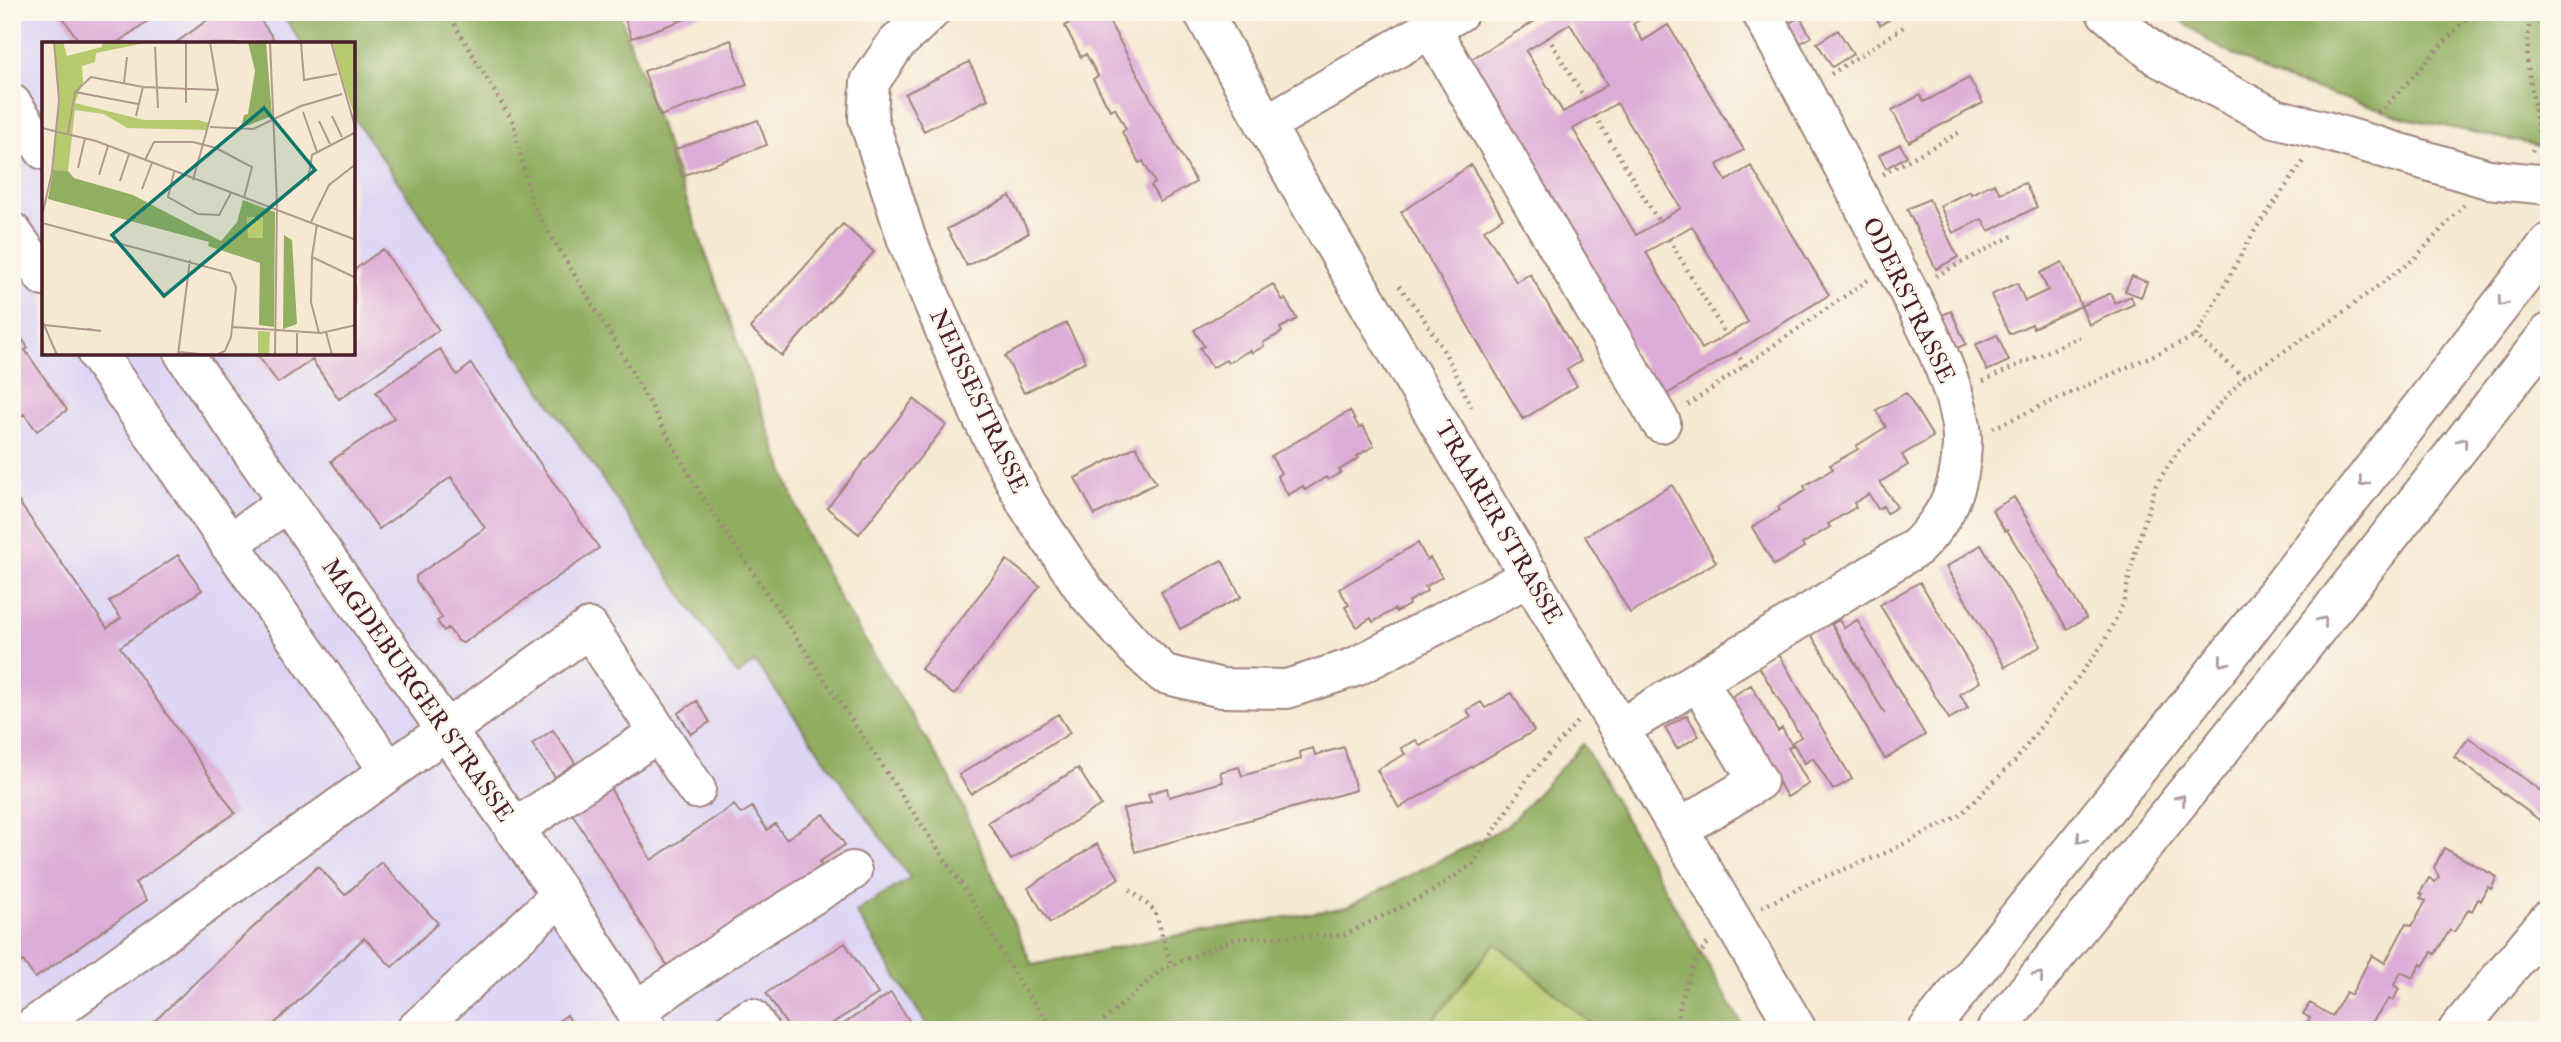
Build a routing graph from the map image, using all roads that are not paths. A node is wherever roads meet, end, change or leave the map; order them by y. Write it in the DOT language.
graph roads {
  1 [pos="930,12"];
  2 [pos="1203,12"];
  3 [pos="1761,12"];
  4 [pos="2106,12"];
  5 [pos="1445,20"];
  6 [pos="12,104"];
  7 [pos="1265,125"];
  8 [pos="42,147"];
  9 [pos="2518,181"];
  10 [pos="12,232"];
  11 [pos="2547,246"];
  12 [pos="42,274"];
  13 [pos="2549,333"];
  14 [pos="98,355"];
  15 [pos="185,355"];
  16 [pos="1661,423"];
  17 [pos="287,502"];
  18 [pos="229,544"];
  19 [pos="1531,576"];
  20 [pos="1709,699"];
  21 [pos="1621,728"];
  22 [pos="446,731"];
  23 [pos="658,733"];
  24 [pos="389,771"];
  25 [pos="696,789"];
  26 [pos="514,829"];
  27 [pos="1679,829"];
  28 [pos="852,871"];
  29 [pos="561,895"];
  30 [pos="2549,919"];
  31 [pos="641,1020"];
  32 [pos="29,1030"];
  33 [pos="416,1030"];
  34 [pos="733,1030"];
  35 [pos="759,1030"];
  36 [pos="1797,1030"];
  37 [pos="1928,1030"];
  38 [pos="1996,1030"];
  39 [pos="2458,1030"];
  1 -- 19 [label="main road, NEISSESTRASSE"];
  2 -- 7 [label="main road, TRAARER STRASSE"];
  3 -- 21 [label="main road, ODERSTRASSE"];
  4 -- 9 [label="main road"];
  5 -- 7 [label="main road"];
  5 -- 16 [label="main road"];
  6 -- 8 [label="main road"];
  7 -- 19 [label="main road, TRAARER STRASSE"];
  10 -- 12 [label="main road"];
  11 -- 37 [label="main road, one-way"];
  38 -- 13 [label="main road, one-way"];
  14 -- 18 [label="main road"];
  15 -- 17 [label="main road, MAGDEBURGER STRASSE"];
  17 -- 18 [label="main road"];
  17 -- 22 [label="main road, MAGDEBURGER STRASSE"];
  18 -- 24 [label="main road"];
  19 -- 21 [label="main road, TRAARER STRASSE"];
  20 -- 27 [label="main road"];
  21 -- 27 [label="main road, TRAARER STRASSE"];
  22 -- 23 [label="main road"];
  22 -- 24 [label="main road"];
  22 -- 26 [label="main road, MAGDEBURGER STRASSE"];
  23 -- 25 [label="main road"];
  23 -- 26 [label="main road"];
  24 -- 32 [label="main road"];
  26 -- 29 [label="main road, MAGDEBURGER STRASSE"];
  27 -- 36 [label="main road, TRAARER STRASSE"];
  28 -- 31 [label="main road"];
  29 -- 31 [label="main road, MAGDEBURGER STRASSE"];
  29 -- 33 [label="main road"];
  30 -- 39 [label="main road"];
  34 -- 35 [label="main road"];
}
